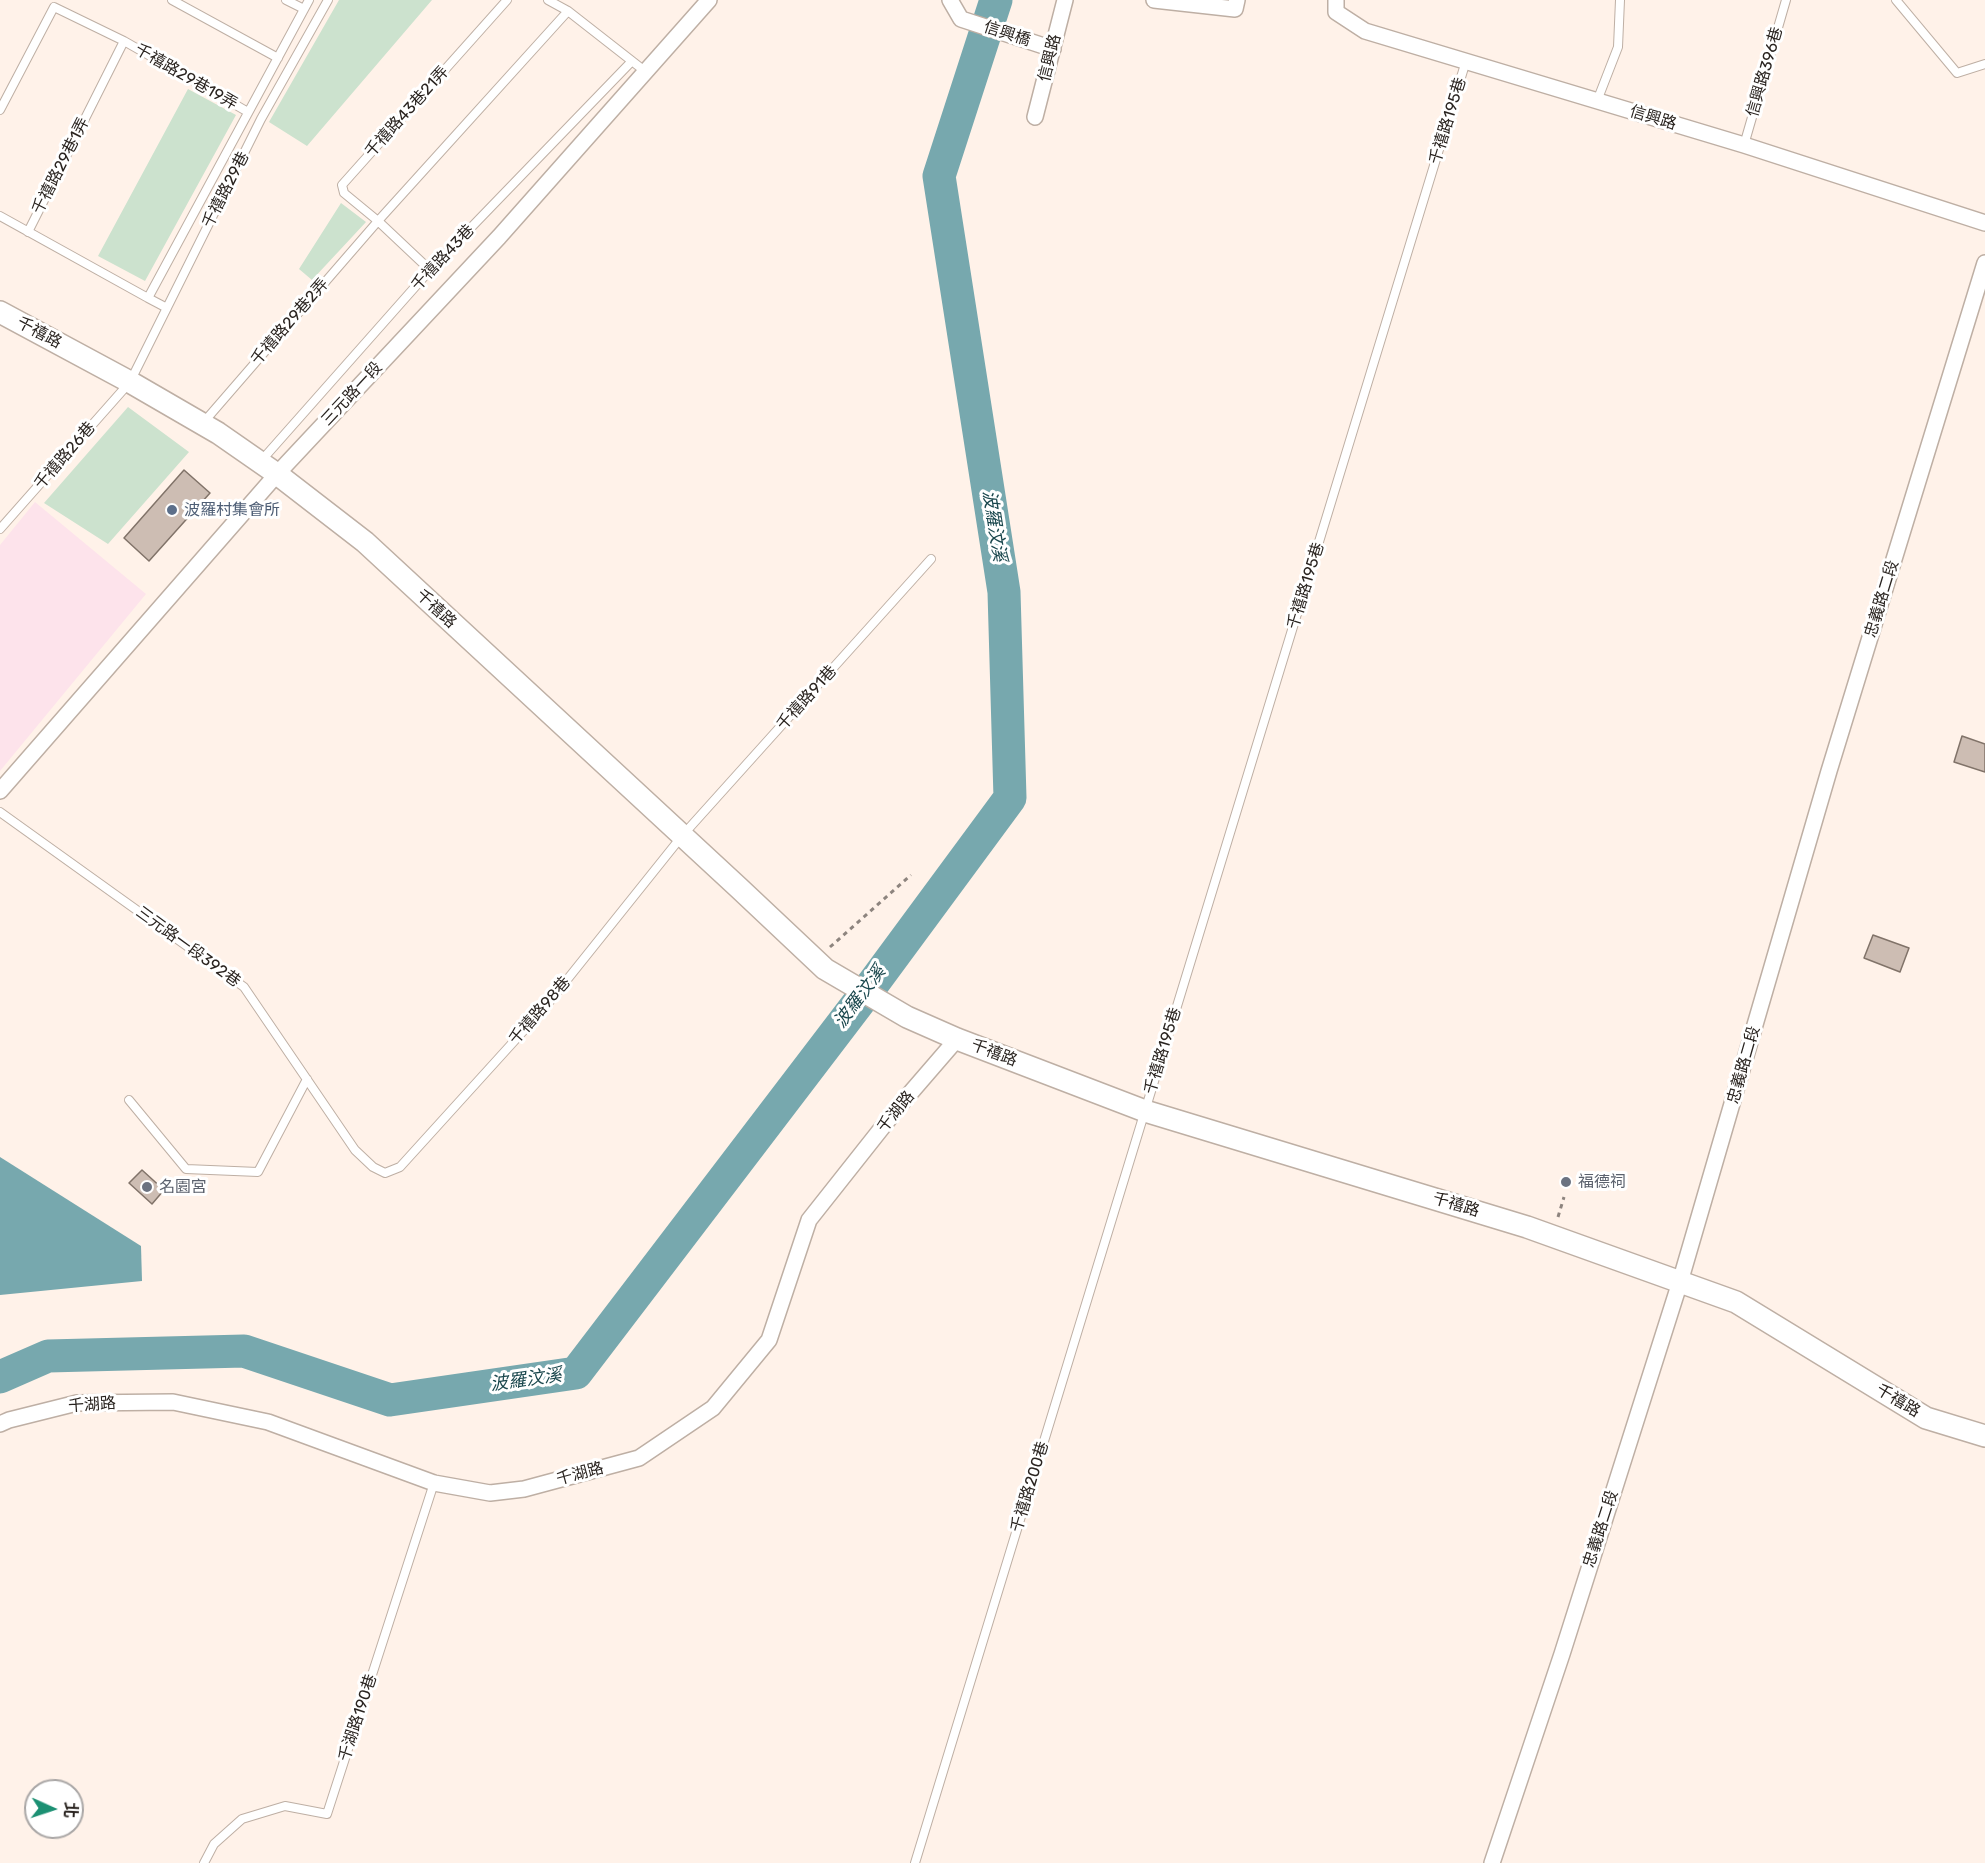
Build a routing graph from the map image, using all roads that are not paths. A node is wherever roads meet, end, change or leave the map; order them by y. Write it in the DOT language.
graph roads {
  1 [pos="172,0"];
  2 [pos="286,0"];
  3 [pos="309,0"];
  4 [pos="328,0"];
  5 [pos="507,0"];
  6 [pos="548,0"];
  7 [pos="709,0"];
  8 [pos="950,0"];
  9 [pos="1065,0"];
  10 [pos="1154,0"];
  11 [pos="1237,0"];
  12 [pos="1336,0"];
  13 [pos="1620,0"];
  14 [pos="1786,0"];
  15 [pos="1896,0"];
  16 [pos="1197,2"];
  17 [pos="304,9"];
  18 [pos="568,11"];
  19 [pos="124,41"];
  20 [pos="1053,49"];
  21 [pos="278,58"];
  22 [pos="632,60"];
  23 [pos="1466,61"];
  24 [pos="1985,64"];
  25 [pos="646,72"];
  26 [pos="1597,101"];
  27 [pos="0,110"];
  28 [pos="248,112"];
  29 [pos="1035,117"];
  30 [pos="1744,145"];
  31 [pos="0,216"];
  32 [pos="378,221"];
  33 [pos="1985,223"];
  34 [pos="28,232"];
  35 [pos="1985,263"];
  36 [pos="430,270"];
  37 [pos="148,298"];
  38 [pos="167,308"];
  39 [pos="0,312"];
  40 [pos="130,382"];
  41 [pos="202,424"];
  42 [pos="269,468"];
  43 [pos="0,530"];
  44 [pos="931,559"];
  45 [pos="0,791"];
  46 [pos="0,812"];
  47 [pos="682,836"];
  48 [pos="957,1039"];
  49 [pos="307,1079"];
  50 [pos="129,1100"];
  51 [pos="1145,1111"];
  52 [pos="385,1173"];
  53 [pos="1680,1282"];
  54 [pos="0,1424"];
  55 [pos="1985,1436"];
  56 [pos="434,1484"];
  57 [pos="204,1863"];
  58 [pos="915,1863"];
  59 [pos="1492,1863"];
  1 -- 21 [label="lane"];
  2 -- 17 [label="lane"];
  3 -- 17 [label="lane"];
  4 -- 38 [label="lane, 千禧路29巷"];
  5 -- 32 [label="lane, 千禧路43巷21弄"];
  6 -- 18 [label="lane"];
  7 -- 25 [label="street, 三元路一段"];
  8 -- 20 [label="street, 信興橋"];
  9 -- 20 [label="street, 信興路"];
  10 -- 16 [label="street"];
  11 -- 16 [label="street"];
  12 -- 23 [label="street, 信興路"];
  13 -- 26 [label="lane"];
  14 -- 30 [label="lane, 信興路396巷"];
  15 -- 24 [label="lane"];
  17 -- 21 [label="lane"];
  18 -- 22 [label="lane"];
  18 -- 32 [label="lane"];
  19 -- 27 [label="lane, 千禧路29巷19弄"];
  19 -- 28 [label="lane, 千禧路29巷19弄"];
  19 -- 34 [label="lane, 千禧路29巷1弄"];
  20 -- 29 [label="street, 信興路"];
  21 -- 28 [label="lane"];
  22 -- 25 [label="lane"];
  22 -- 36 [label="lane, 千禧路43巷"];
  23 -- 26 [label="street, 信興路"];
  23 -- 51 [label="lane, 千禧路195巷"];
  25 -- 42 [label="street, 三元路一段"];
  26 -- 30 [label="street, 信興路"];
  28 -- 37 [label="lane"];
  30 -- 33 [label="street, 信興路"];
  31 -- 34 [label="lane"];
  32 -- 36 [label="lane, 千禧路43巷21弄"];
  32 -- 41 [label="lane, 千禧路29巷2弄"];
  34 -- 37 [label="lane, 千禧路29巷1弄"];
  35 -- 53 [label="street, 忠義路二段"];
  36 -- 42 [label="lane, 千禧路43巷"];
  37 -- 38 [label="lane, 千禧路29巷1弄"];
  38 -- 40 [label="lane, 千禧路29巷"];
  39 -- 40 [label="street, 千禧路"];
  40 -- 41 [label="street, 千禧路"];
  40 -- 43 [label="lane, 千禧路26巷"];
  41 -- 42 [label="street, 千禧路"];
  42 -- 45 [label="street, 三元路一段"];
  42 -- 47 [label="street, 千禧路"];
  44 -- 47 [label="lane, 千禧路91巷"];
  46 -- 49 [label="lane, 三元路一段392巷"];
  47 -- 48 [label="street, 千禧路"];
  47 -- 52 [label="lane, 千禧路98巷"];
  48 -- 51 [label="street, 千禧路"];
  48 -- 56 [label="street, 千湖路"];
  49 -- 50 [label="lane"];
  49 -- 52 [label="lane, 三元路一段392巷"];
  51 -- 53 [label="street, 千禧路"];
  51 -- 58 [label="lane, 千禧路200巷"];
  53 -- 55 [label="street, 千禧路"];
  53 -- 59 [label="street, 忠義路二段"];
  54 -- 56 [label="street, 千湖路"];
  56 -- 57 [label="lane, 千湖路190巷"];
}
